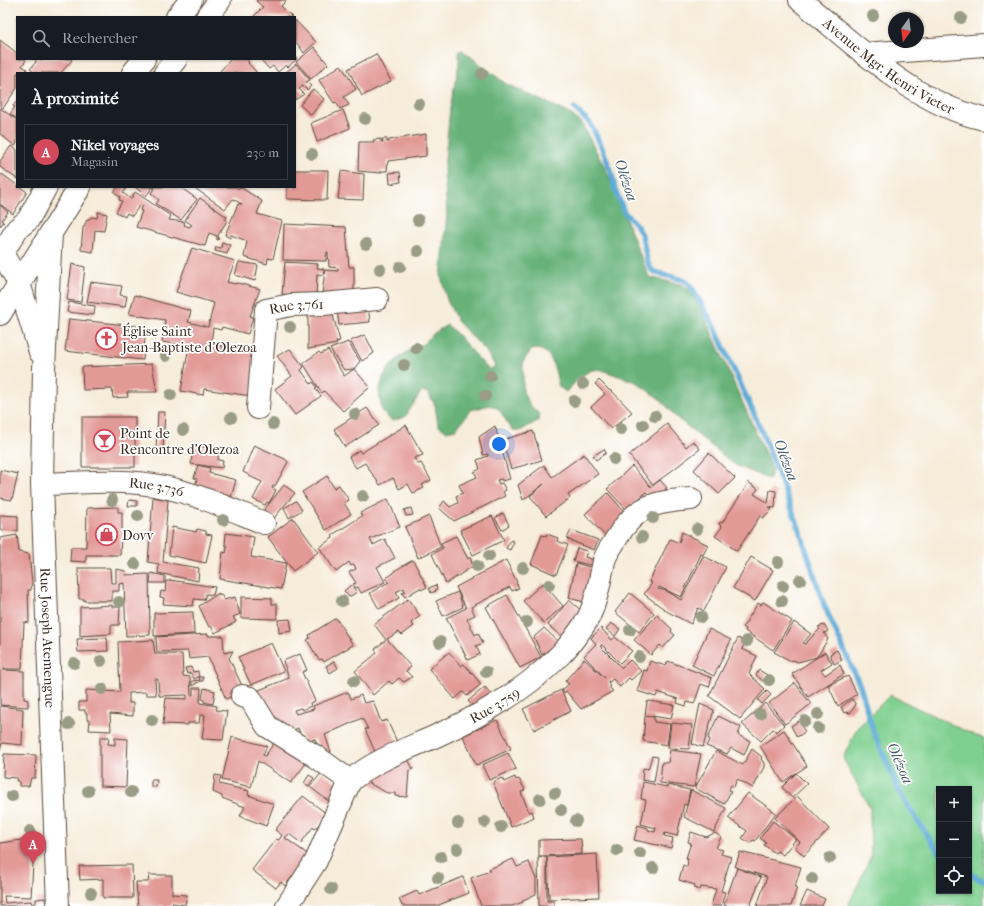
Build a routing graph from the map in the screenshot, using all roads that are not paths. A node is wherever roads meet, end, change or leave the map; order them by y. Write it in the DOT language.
graph roads {
  1 [pos="191,0"];
  2 [pos="220,0"];
  3 [pos="800,0"];
  4 [pos="179,16"];
  5 [pos="209,16"];
  6 [pos="984,45"];
  7 [pos="864,54"];
  8 [pos="143,60"];
  9 [pos="175,60"];
  10 [pos="134,72"];
  11 [pos="167,72"];
  12 [pos="984,119"];
  13 [pos="45,188"];
  14 [pos="79,188"];
  15 [pos="51,233"];
  16 [pos="1,255"];
  17 [pos="19,283"];
  18 [pos="377,299"];
  19 [pos="0,314"];
  20 [pos="44,368"];
  21 [pos="258,408"];
  22 [pos="42,484"];
  23 [pos="691,499"];
  24 [pos="264,523"];
  25 [pos="242,696"];
  26 [pos="350,781"];
  27 [pos="58,906"];
  28 [pos="286,906"];
  1 -- 4 [label="street"];
  2 -- 5 [label="street"];
  3 -- 7 [label="street, Avenue Mgr. Henri Vieter"];
  6 -- 7 [label="street"];
  7 -- 12 [label="street, Avenue Mgr. Henri Vieter"];
  8 -- 10 [label="street"];
  9 -- 11 [label="street"];
  13 -- 16 [label="street"];
  14 -- 15 [label="street"];
  15 -- 17 [label="street"];
  15 -- 20 [label="street, Rue Joseph Atemengue"];
  16 -- 17 [label="street, Rue Joseph Atemengue"];
  17 -- 19 [label="street"];
  17 -- 20 [label="street, Rue Joseph Atemengue"];
  18 -- 21 [label="street, Rue 3.761"];
  20 -- 22 [label="street, Rue Joseph Atemengue"];
  22 -- 24 [label="street, Rue 3.736"];
  22 -- 27 [label="street, Rue Joseph Atemengue"];
  23 -- 26 [label="street, Rue 3.759"];
  25 -- 26 [label="street"];
  26 -- 28 [label="street"];
}
